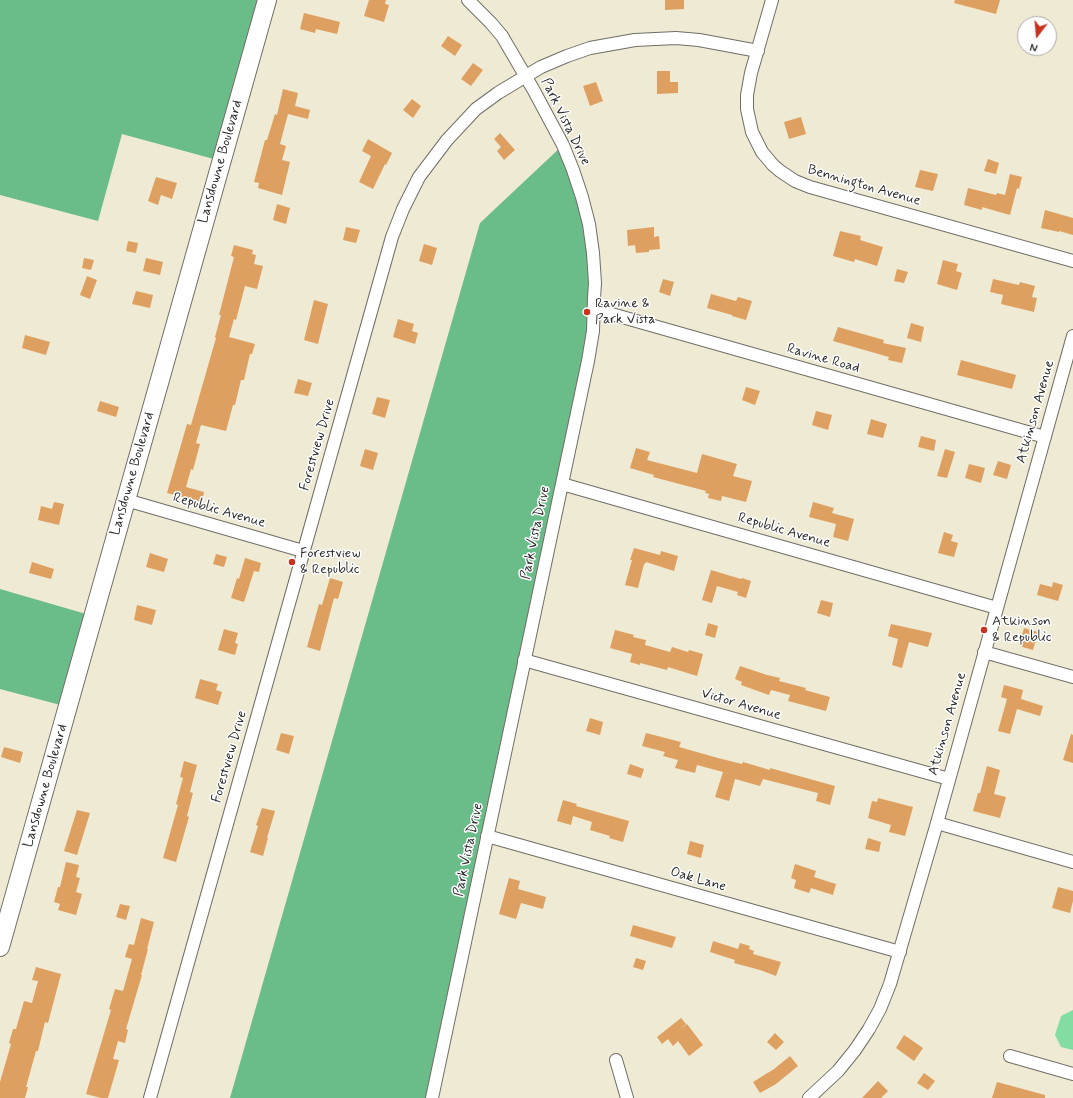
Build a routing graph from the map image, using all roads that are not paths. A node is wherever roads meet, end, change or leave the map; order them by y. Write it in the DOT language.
graph roads {
  1 [pos="267,0"];
  2 [pos="468,0"];
  3 [pos="772,0"];
  4 [pos="758,51"];
  5 [pos="526,76"];
  6 [pos="1073,260"];
  7 [pos="594,309"];
  8 [pos="1073,336"];
  9 [pos="1044,437"];
  10 [pos="562,484"];
  11 [pos="126,500"];
  12 [pos="304,551"];
  13 [pos="997,608"];
  14 [pos="984,652"];
  15 [pos="524,660"];
  16 [pos="1073,677"];
  17 [pos="949,779"];
  18 [pos="937,823"];
  19 [pos="488,836"];
  20 [pos="1073,862"];
  21 [pos="0,947"];
  22 [pos="900,952"];
  23 [pos="1010,1056"];
  24 [pos="616,1060"];
  25 [pos="1073,1074"];
  26 [pos="150,1098"];
  27 [pos="432,1098"];
  28 [pos="627,1098"];
  29 [pos="809,1098"];
  1 -- 11 [label="street, Lansdowne Boulevard"];
  2 -- 5 [label="street, Park Vista Drive"];
  3 -- 4 [label="street, Bennington Avenue"];
  4 -- 5 [label="street, Forestview Drive"];
  4 -- 6 [label="street, Bennington Avenue"];
  5 -- 7 [label="street, Park Vista Drive"];
  5 -- 12 [label="street, Forestview Drive"];
  7 -- 9 [label="street, Ravine Road"];
  7 -- 10 [label="street, Park Vista Drive"];
  8 -- 9 [label="street, Atkinson Avenue"];
  9 -- 13 [label="street, Atkinson Avenue"];
  10 -- 13 [label="street, Republic Avenue"];
  10 -- 15 [label="street, Park Vista Drive"];
  11 -- 12 [label="street, Republic Avenue"];
  11 -- 21 [label="street, Lansdowne Boulevard"];
  12 -- 26 [label="street, Forestview Drive"];
  13 -- 14 [label="street, Atkinson Avenue"];
  14 -- 16 [label="street"];
  14 -- 17 [label="street, Atkinson Avenue"];
  15 -- 17 [label="street, Victor Avenue"];
  15 -- 19 [label="street, Park Vista Drive"];
  17 -- 18 [label="street, Atkinson Avenue"];
  18 -- 20 [label="street"];
  18 -- 22 [label="street, Atkinson Avenue"];
  19 -- 22 [label="street, Oak Lane"];
  19 -- 27 [label="street, Park Vista Drive"];
  22 -- 29 [label="street, Atkinson Avenue"];
  23 -- 25 [label="street"];
  24 -- 28 [label="street"];
}
